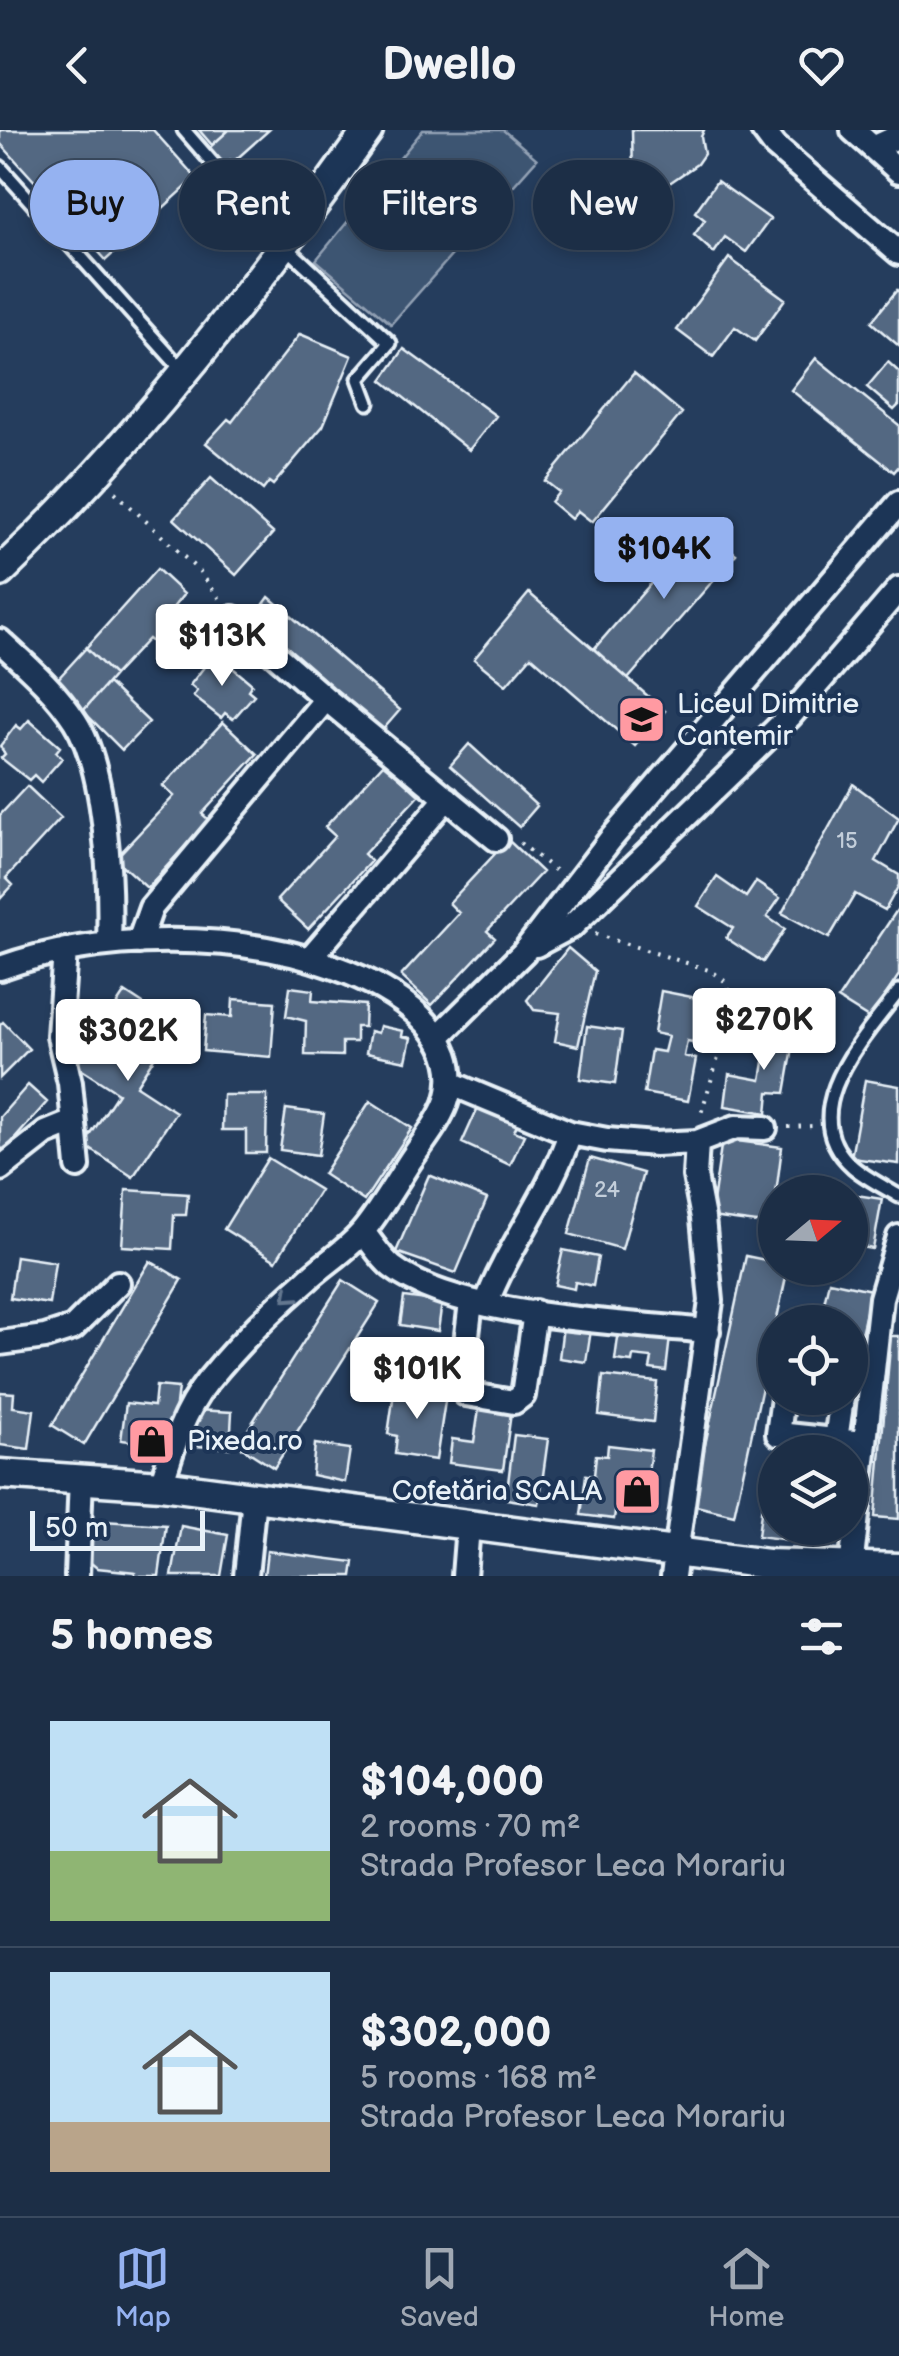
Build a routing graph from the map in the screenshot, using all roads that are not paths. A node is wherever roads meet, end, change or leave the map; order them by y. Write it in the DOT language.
graph roads {
  1 [pos="184,130"];
  2 [pos="368,130"];
  3 [pos="763,130"];
  4 [pos="854,130"];
  5 [pos="899,136"];
  6 [pos="875,147"];
  7 [pos="210,160"];
  8 [pos="0,167"];
  9 [pos="899,170"];
  10 [pos="325,188"];
  11 [pos="279,250"];
  12 [pos="290,250"];
  13 [pos="899,253"];
  14 [pos="184,372"];
  15 [pos="368,404"];
  16 [pos="899,503"];
  17 [pos="0,572"];
  18 [pos="899,589"];
  19 [pos="233,618"];
  20 [pos="0,641"];
  21 [pos="326,699"];
  22 [pos="446,798"];
  23 [pos="496,838"];
  24 [pos="140,942"];
  25 [pos="110,943"];
  26 [pos="65,950"];
  27 [pos="524,952"];
  28 [pos="310,958"];
  29 [pos="0,968"];
  30 [pos="899,990"];
  31 [pos="439,1036"];
  32 [pos="450,1083"];
  33 [pos="73,1122"];
  34 [pos="764,1128"];
  35 [pos="570,1134"];
  36 [pos="697,1142"];
  37 [pos="78,1166"];
  38 [pos="0,1169"];
  39 [pos="899,1196"];
  40 [pos="362,1232"];
  41 [pos="899,1236"];
  42 [pos="118,1283"];
  43 [pos="479,1303"];
  44 [pos="535,1312"];
  45 [pos="708,1331"];
  46 [pos="0,1342"];
  47 [pos="781,1415"];
  48 [pos="788,1435"];
  49 [pos="864,1435"];
  50 [pos="0,1474"];
  51 [pos="81,1478"];
  52 [pos="161,1485"];
  53 [pos="254,1498"];
  54 [pos="468,1526"];
  55 [pos="854,1545"];
  56 [pos="674,1565"];
  57 [pos="899,1568"];
  58 [pos="852,1569"];
  59 [pos="767,1570"];
  60 [pos="76,1576"];
  61 [pos="246,1576"];
  62 [pos="464,1576"];
  1 -- 7 [label="lane"];
  2 -- 10 [label="street"];
  3 -- 13 [label="street"];
  4 -- 6 [label="street"];
  5 -- 6 [label="street"];
  6 -- 9 [label="street"];
  8 -- 14 [label="lane"];
  11 -- 14 [label="street"];
  12 -- 15 [label="lane"];
  14 -- 17 [label="street"];
  16 -- 27 [label="street"];
  18 -- 27 [label="street"];
  19 -- 21 [label="street"];
  20 -- 25 [label="street"];
  21 -- 22 [label="street"];
  21 -- 24 [label="street"];
  22 -- 23 [label="street"];
  22 -- 28 [label="street"];
  24 -- 25 [label="street"];
  24 -- 28 [label="street"];
  25 -- 26 [label="street"];
  26 -- 29 [label="street"];
  26 -- 33 [label="street"];
  27 -- 31 [label="street"];
  28 -- 31 [label="street"];
  30 -- 39 [label="lane"];
  31 -- 32 [label="street"];
  32 -- 35 [label="street"];
  32 -- 40 [label="street"];
  33 -- 37 [label="street"];
  33 -- 38 [label="street"];
  34 -- 36 [label="street"];
  35 -- 36 [label="street"];
  35 -- 43 [label="street"];
  36 -- 45 [label="street"];
  40 -- 43 [label="street"];
  40 -- 52 [label="street, one-way"];
  41 -- 49 [label="street"];
  42 -- 46 [label="street"];
  43 -- 44 [label="street"];
  43 -- 44 [label="street"];
  44 -- 45 [label="street"];
  45 -- 56 [label="street"];
  47 -- 48 [label="street"];
  50 -- 51 [label="street"];
  51 -- 52 [label="street"];
  51 -- 60 [label="street"];
  52 -- 53 [label="street"];
  53 -- 54 [label="street"];
  53 -- 61 [label="street"];
  54 -- 56 [label="street"];
  54 -- 62 [label="street"];
  55 -- 58 [label="street"];
  56 -- 59 [label="street"];
  57 -- 58 [label="street"];
  58 -- 59 [label="street"];
}
